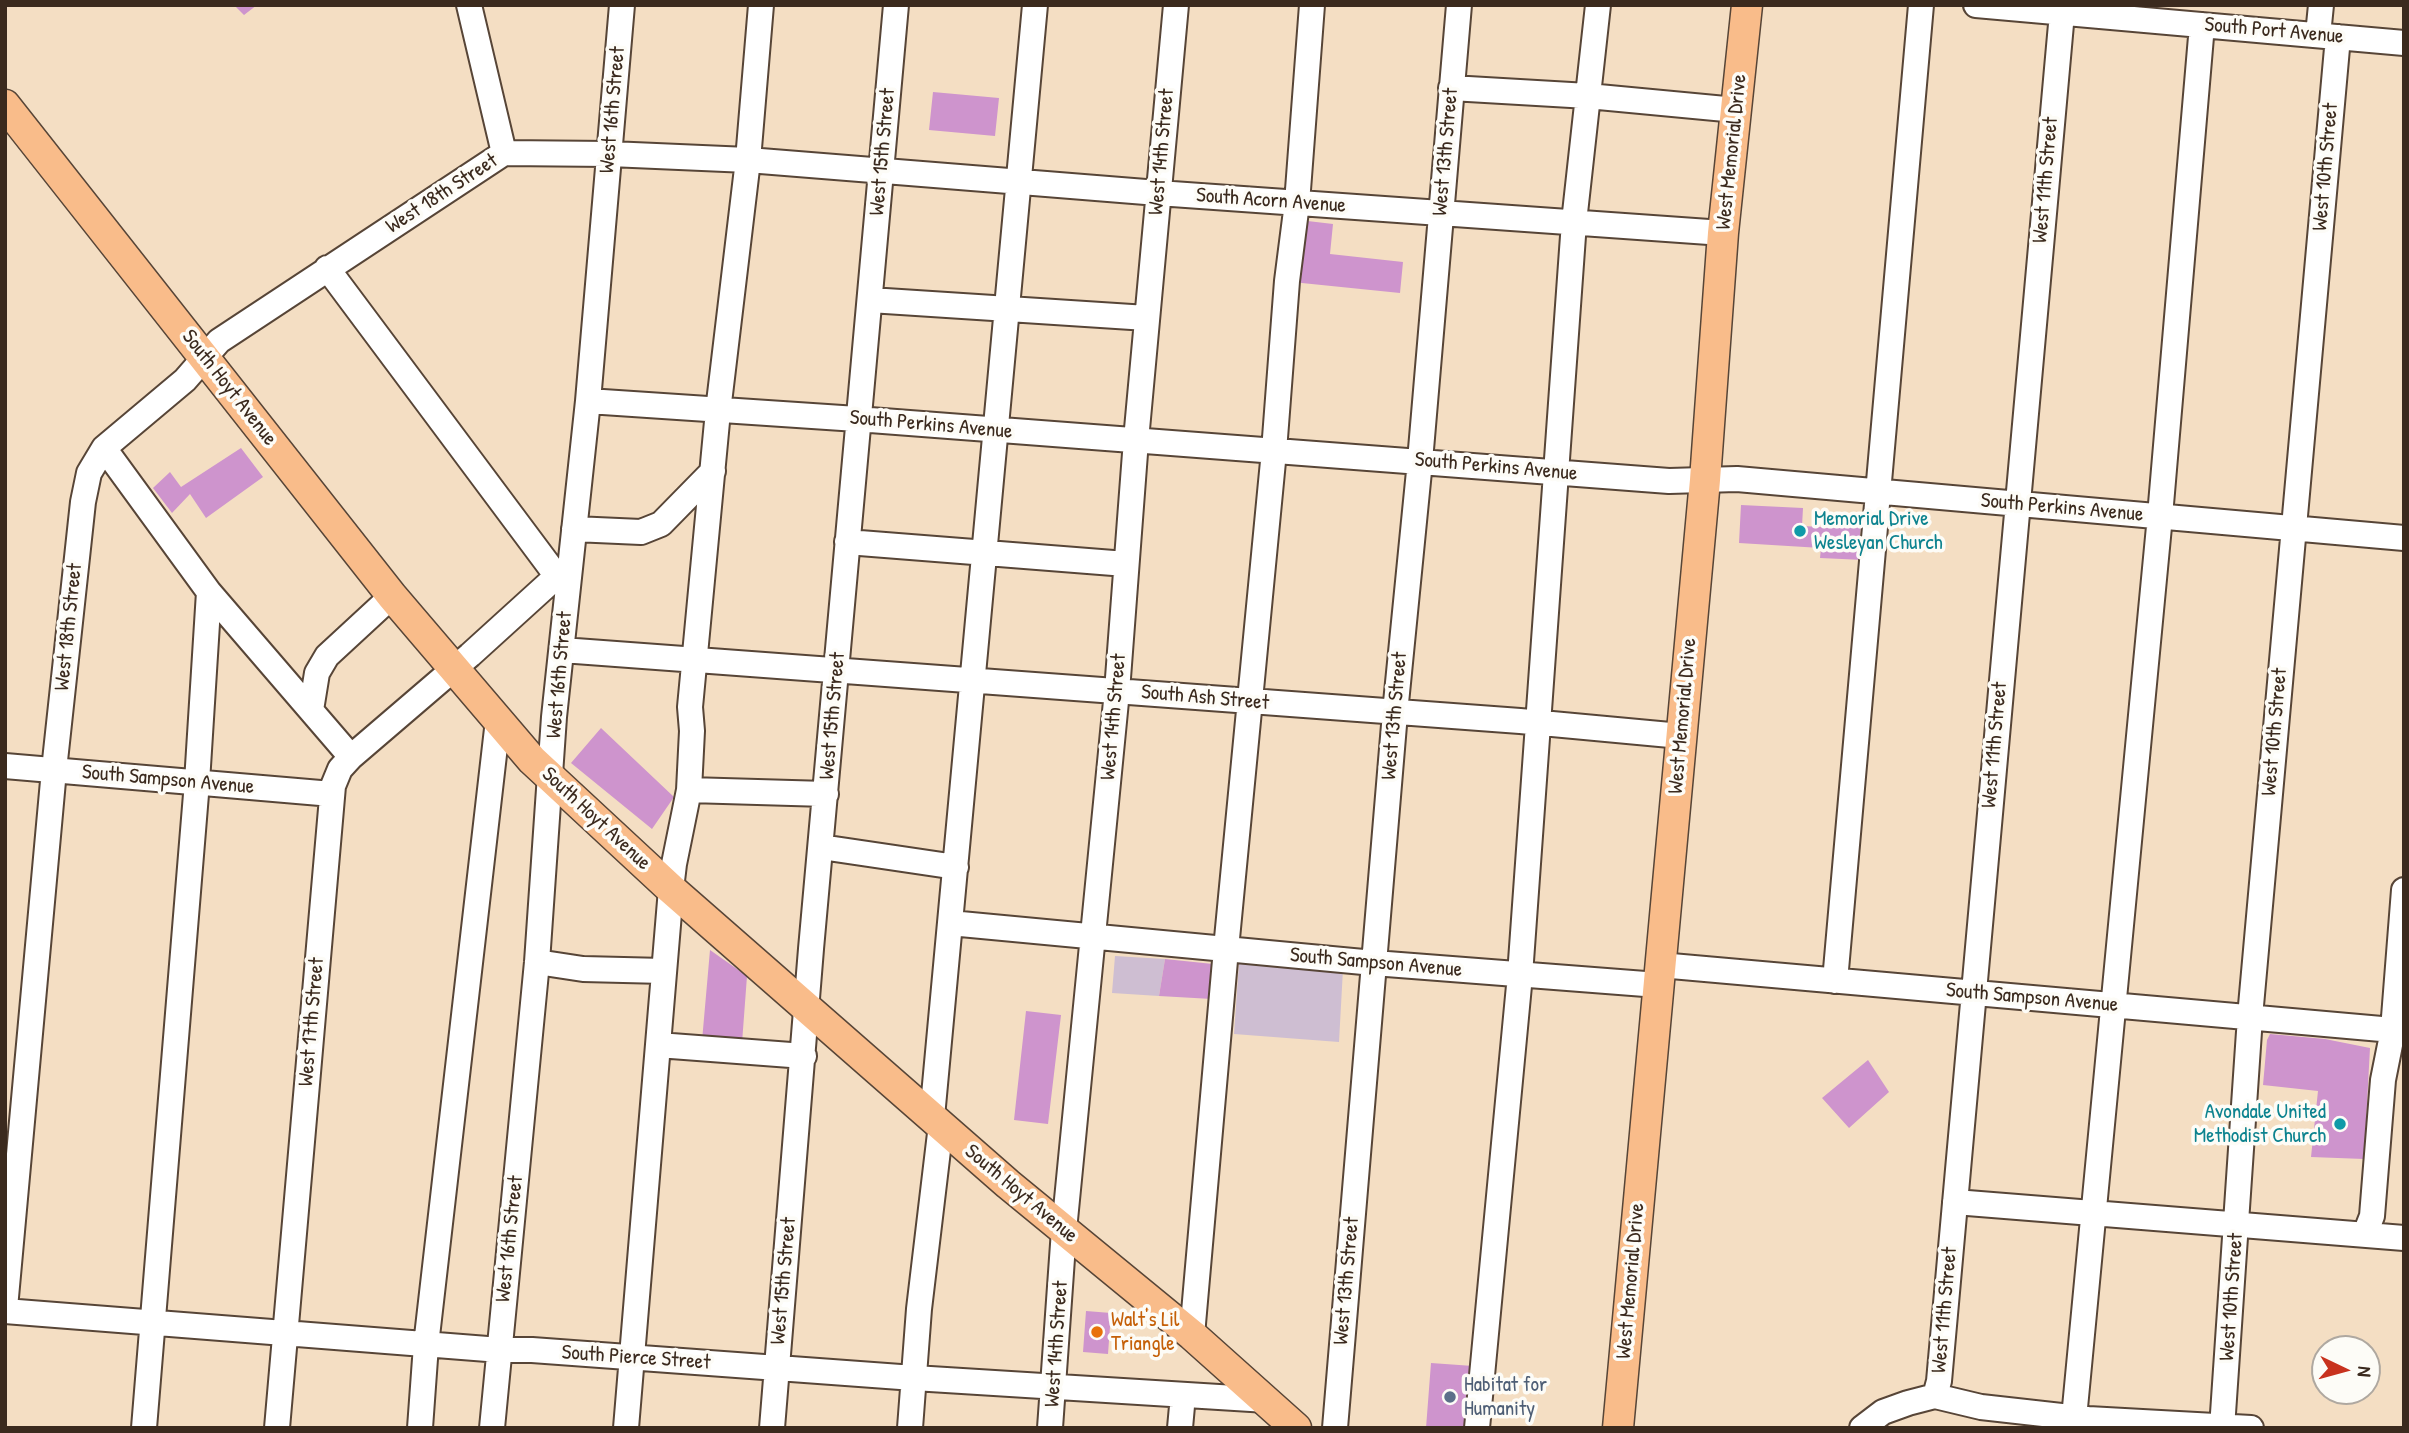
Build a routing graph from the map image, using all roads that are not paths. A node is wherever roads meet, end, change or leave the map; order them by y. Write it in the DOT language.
graph roads {
  1 [pos="469,5"];
  2 [pos="622,5"];
  3 [pos="761,5"];
  4 [pos="896,5"];
  5 [pos="1035,5"];
  6 [pos="1176,5"];
  7 [pos="1312,5"];
  8 [pos="1459,5"];
  9 [pos="1598,5"];
  10 [pos="1747,5"];
  11 [pos="1921,5"];
  12 [pos="1976,5"];
  13 [pos="2320,5"];
  14 [pos="2046,10"];
  15 [pos="2186,18"];
  16 [pos="2328,36"];
  17 [pos="2404,43"];
  18 [pos="1451,88"];
  19 [pos="1588,96"];
  20 [pos="5,105"];
  21 [pos="1736,110"];
  22 [pos="504,153"];
  23 [pos="610,154"];
  24 [pos="748,160"];
  25 [pos="882,170"];
  26 [pos="1017,181"];
  27 [pos="1158,193"];
  28 [pos="1297,203"];
  29 [pos="1441,212"];
  30 [pos="1574,222"];
  31 [pos="1723,233"];
  32 [pos="327,268"];
  33 [pos="870,300"];
  34 [pos="1007,309"];
  35 [pos="1147,318"];
  36 [pos="205,357"];
  37 [pos="588,401"];
  38 [pos="718,411"];
  39 [pos="857,419"];
  40 [pos="997,431"];
  41 [pos="1136,440"];
  42 [pos="104,448"];
  43 [pos="1274,451"];
  44 [pos="1420,461"];
  45 [pos="713,471"];
  46 [pos="1555,471"];
  47 [pos="1704,480"];
  48 [pos="1878,491"];
  49 [pos="2017,504"];
  50 [pos="2160,516"];
  51 [pos="2294,528"];
  52 [pos="574,529"];
  53 [pos="2404,538"];
  54 [pos="847,542"];
  55 [pos="986,552"];
  56 [pos="1126,564"];
  57 [pos="562,583"];
  58 [pos="209,592"];
  59 [pos="392,596"];
  60 [pos="562,650"];
  61 [pos="695,660"];
  62 [pos="454,669"];
  63 [pos="838,670"];
  64 [pos="974,680"];
  65 [pos="1117,691"];
  66 [pos="1250,701"];
  67 [pos="310,710"];
  68 [pos="1395,713"];
  69 [pos="498,720"];
  70 [pos="1538,722"];
  71 [pos="1681,736"];
  72 [pos="351,757"];
  73 [pos="5,766"];
  74 [pos="54,770"];
  75 [pos="552,778"];
  76 [pos="197,782"];
  77 [pos="689,790"];
  78 [pos="332,794"];
  79 [pos="826,794"];
  80 [pos="821,846"];
  81 [pos="956,867"];
  82 [pos="671,889"];
  83 [pos="2404,890"];
  84 [pos="950,923"];
  85 [pos="1094,936"];
  86 [pos="1226,949"];
  87 [pos="537,962"];
  88 [pos="1374,963"];
  89 [pos="664,971"];
  90 [pos="1520,975"];
  91 [pos="1659,975"];
  92 [pos="1835,981"];
  93 [pos="1973,993"];
  94 [pos="2112,1005"];
  95 [pos="807,1007"];
  96 [pos="2250,1017"];
  97 [pos="2399,1031"];
  98 [pos="658,1045"];
  99 [pos="804,1056"];
  100 [pos="936,1121"];
  101 [pos="1955,1202"];
  102 [pos="2093,1211"];
  103 [pos="2237,1223"];
  104 [pos="1064,1230"];
  105 [pos="2365,1234"];
  106 [pos="2404,1238"];
  107 [pos="5,1309"];
  108 [pos="153,1323"];
  109 [pos="285,1334"];
  110 [pos="1192,1335"];
  111 [pos="426,1345"];
  112 [pos="500,1350"];
  113 [pos="631,1357"];
  114 [pos="777,1367"];
  115 [pos="914,1378"];
  116 [pos="1054,1385"];
  117 [pos="1183,1395"];
  118 [pos="1935,1396"];
  119 [pos="1267,1400"];
  120 [pos="2074,1418"];
  121 [pos="2038,1421"];
  122 [pos="2223,1427"];
  123 [pos="144,1428"];
  124 [pos="277,1428"];
  125 [pos="420,1428"];
  126 [pos="492,1428"];
  127 [pos="626,1428"];
  128 [pos="772,1428"];
  129 [pos="910,1428"];
  130 [pos="1050,1428"];
  131 [pos="1180,1428"];
  132 [pos="1296,1428"];
  133 [pos="1335,1428"];
  134 [pos="1477,1428"];
  135 [pos="1618,1428"];
  136 [pos="1862,1428"];
  137 [pos="2251,1428"];
  1 -- 22 [label="street"];
  2 -- 23 [label="street, West 16th Street"];
  3 -- 24 [label="street"];
  4 -- 25 [label="street, West 15th Street"];
  5 -- 26 [label="street"];
  6 -- 27 [label="street, West 14th Street"];
  7 -- 28 [label="street"];
  8 -- 18 [label="street, West 13th Street"];
  9 -- 19 [label="street"];
  10 -- 21 [label="main road, West Memorial Drive"];
  11 -- 48 [label="street"];
  12 -- 14 [label="street, South Port Avenue"];
  13 -- 16 [label="street, West 10th Street"];
  14 -- 15 [label="street, South Port Avenue"];
  14 -- 49 [label="street, West 11th Street"];
  15 -- 16 [label="street, South Port Avenue"];
  15 -- 50 [label="street"];
  16 -- 17 [label="street, South Port Avenue"];
  16 -- 51 [label="street, West 10th Street"];
  18 -- 19 [label="street"];
  18 -- 29 [label="street, West 13th Street"];
  19 -- 21 [label="street"];
  19 -- 30 [label="street"];
  20 -- 36 [label="main road, South Hoyt Avenue"];
  21 -- 31 [label="main road, West Memorial Drive"];
  22 -- 23 [label="street, South Acorn Avenue"];
  22 -- 32 [label="street, West 18th Street"];
  23 -- 24 [label="street, South Acorn Avenue"];
  23 -- 37 [label="street, West 16th Street"];
  24 -- 25 [label="street, South Acorn Avenue"];
  24 -- 38 [label="street"];
  25 -- 26 [label="street, South Acorn Avenue"];
  25 -- 33 [label="street, West 15th Street"];
  26 -- 27 [label="street, South Acorn Avenue"];
  26 -- 34 [label="street"];
  27 -- 28 [label="street, South Acorn Avenue"];
  27 -- 35 [label="street, West 14th Street"];
  28 -- 29 [label="street, South Acorn Avenue"];
  28 -- 43 [label="street"];
  29 -- 30 [label="street, South Acorn Avenue"];
  29 -- 44 [label="street, West 13th Street"];
  30 -- 31 [label="street, South Acorn Avenue"];
  30 -- 46 [label="street"];
  31 -- 47 [label="main road, West Memorial Drive"];
  32 -- 36 [label="street, West 18th Street"];
  32 -- 57 [label="street"];
  33 -- 34 [label="street"];
  33 -- 39 [label="street, West 15th Street"];
  34 -- 35 [label="street"];
  34 -- 40 [label="street"];
  35 -- 41 [label="street, West 14th Street"];
  36 -- 42 [label="street, West 18th Street"];
  36 -- 59 [label="main road, South Hoyt Avenue"];
  37 -- 38 [label="street, South Perkins Avenue"];
  37 -- 52 [label="street, West 16th Street"];
  38 -- 39 [label="street, South Perkins Avenue"];
  38 -- 45 [label="street"];
  39 -- 40 [label="street, South Perkins Avenue"];
  39 -- 54 [label="street, West 15th Street"];
  40 -- 41 [label="street, South Perkins Avenue"];
  40 -- 55 [label="street"];
  41 -- 43 [label="street, South Perkins Avenue"];
  41 -- 56 [label="street, West 14th Street"];
  42 -- 58 [label="street"];
  42 -- 74 [label="street, West 18th Street"];
  43 -- 44 [label="street, South Perkins Avenue"];
  43 -- 66 [label="street"];
  44 -- 46 [label="street, South Perkins Avenue"];
  44 -- 68 [label="street, West 13th Street"];
  45 -- 52 [label="street"];
  45 -- 61 [label="street"];
  46 -- 47 [label="street, South Perkins Avenue"];
  46 -- 70 [label="street"];
  47 -- 48 [label="street, South Perkins Avenue"];
  47 -- 71 [label="main road, West Memorial Drive"];
  48 -- 49 [label="street, South Perkins Avenue"];
  48 -- 92 [label="street"];
  49 -- 50 [label="street, South Perkins Avenue"];
  49 -- 93 [label="street, West 11th Street"];
  50 -- 51 [label="street, South Perkins Avenue"];
  50 -- 94 [label="street"];
  51 -- 53 [label="street, South Perkins Avenue"];
  51 -- 96 [label="street, West 10th Street"];
  52 -- 57 [label="street, West 16th Street"];
  54 -- 55 [label="street"];
  54 -- 63 [label="street, West 15th Street"];
  55 -- 56 [label="street"];
  55 -- 64 [label="street"];
  56 -- 65 [label="street, West 14th Street"];
  57 -- 60 [label="street, West 16th Street"];
  57 -- 62 [label="street, West 17th Street"];
  58 -- 67 [label="street"];
  58 -- 76 [label="street"];
  59 -- 62 [label="main road, South Hoyt Avenue"];
  59 -- 67 [label="street"];
  60 -- 61 [label="street, South Ash Street"];
  60 -- 75 [label="street, West 16th Street"];
  61 -- 63 [label="street, South Ash Street"];
  61 -- 77 [label="street"];
  62 -- 69 [label="main road, South Hoyt Avenue"];
  62 -- 72 [label="street, West 17th Street"];
  63 -- 64 [label="street, South Ash Street"];
  63 -- 79 [label="street, West 15th Street"];
  64 -- 65 [label="street, South Ash Street"];
  64 -- 81 [label="street"];
  65 -- 66 [label="street, South Ash Street"];
  65 -- 85 [label="street, West 14th Street"];
  66 -- 68 [label="street, South Ash Street"];
  66 -- 86 [label="street"];
  67 -- 72 [label="street"];
  68 -- 70 [label="street, South Ash Street"];
  68 -- 88 [label="street, West 13th Street"];
  69 -- 75 [label="main road, South Hoyt Avenue"];
  69 -- 111 [label="street"];
  70 -- 71 [label="street, South Ash Street"];
  70 -- 90 [label="street"];
  71 -- 91 [label="main road, West Memorial Drive"];
  72 -- 78 [label="street, West 17th Street"];
  73 -- 74 [label="street, South Sampson Avenue"];
  74 -- 76 [label="street, South Sampson Avenue"];
  74 -- 107 [label="street, West 18th Street"];
  75 -- 82 [label="main road, South Hoyt Avenue"];
  75 -- 87 [label="street, West 16th Street"];
  76 -- 78 [label="street, South Sampson Avenue"];
  76 -- 108 [label="street"];
  77 -- 79 [label="street"];
  77 -- 82 [label="street"];
  78 -- 109 [label="street, West 17th Street"];
  79 -- 80 [label="street, West 15th Street"];
  80 -- 81 [label="street"];
  80 -- 95 [label="street, West 15th Street"];
  81 -- 84 [label="street"];
  82 -- 89 [label="street"];
  82 -- 95 [label="main road, South Hoyt Avenue"];
  83 -- 97 [label="street"];
  84 -- 85 [label="street, South Sampson Avenue"];
  84 -- 100 [label="street"];
  85 -- 86 [label="street, South Sampson Avenue"];
  85 -- 104 [label="street, West 14th Street"];
  86 -- 88 [label="street, South Sampson Avenue"];
  86 -- 110 [label="street"];
  87 -- 89 [label="street"];
  87 -- 112 [label="street, West 16th Street"];
  88 -- 90 [label="street, South Sampson Avenue"];
  88 -- 133 [label="street, West 13th Street"];
  89 -- 98 [label="street"];
  90 -- 91 [label="street, South Sampson Avenue"];
  90 -- 134 [label="street"];
  91 -- 92 [label="street, South Sampson Avenue"];
  91 -- 135 [label="main road, West Memorial Drive"];
  92 -- 93 [label="street, South Sampson Avenue"];
  93 -- 94 [label="street, South Sampson Avenue"];
  93 -- 101 [label="street, West 11th Street"];
  94 -- 96 [label="street, South Sampson Avenue"];
  94 -- 102 [label="street"];
  95 -- 99 [label="street, West 15th Street"];
  95 -- 100 [label="main road, South Hoyt Avenue"];
  96 -- 97 [label="street, South Sampson Avenue"];
  96 -- 103 [label="street, West 10th Street"];
  97 -- 105 [label="street"];
  98 -- 99 [label="street"];
  98 -- 113 [label="street"];
  99 -- 114 [label="street, West 15th Street"];
  100 -- 104 [label="main road, South Hoyt Avenue"];
  100 -- 115 [label="street"];
  101 -- 102 [label="street"];
  101 -- 118 [label="street, West 11th Street"];
  102 -- 103 [label="street"];
  102 -- 120 [label="street"];
  103 -- 105 [label="street"];
  103 -- 122 [label="street, West 10th Street"];
  104 -- 110 [label="main road, South Hoyt Avenue"];
  104 -- 116 [label="street, West 14th Street"];
  105 -- 106 [label="street"];
  107 -- 108 [label="street, South Pierce Street"];
  108 -- 109 [label="street, South Pierce Street"];
  108 -- 123 [label="street"];
  109 -- 111 [label="street, South Pierce Street"];
  109 -- 124 [label="street, West 17th Street"];
  110 -- 119 [label="main road, South Hoyt Avenue"];
  111 -- 112 [label="street, South Pierce Street"];
  111 -- 125 [label="street"];
  112 -- 113 [label="street, South Pierce Street"];
  112 -- 126 [label="street, West 16th Street"];
  113 -- 114 [label="street, South Pierce Street"];
  113 -- 127 [label="street"];
  114 -- 115 [label="street, South Pierce Street"];
  114 -- 128 [label="street, West 15th Street"];
  115 -- 116 [label="street, South Pierce Street"];
  115 -- 129 [label="street"];
  116 -- 117 [label="street, South Pierce Street"];
  116 -- 130 [label="street, West 14th Street"];
  117 -- 119 [label="street, South Pierce Street"];
  117 -- 131 [label="street"];
  118 -- 121 [label="street"];
  118 -- 136 [label="street, West 11th Street"];
  119 -- 132 [label="main road, South Hoyt Avenue"];
  120 -- 121 [label="street"];
  120 -- 122 [label="street"];
  122 -- 137 [label="street"];
}
